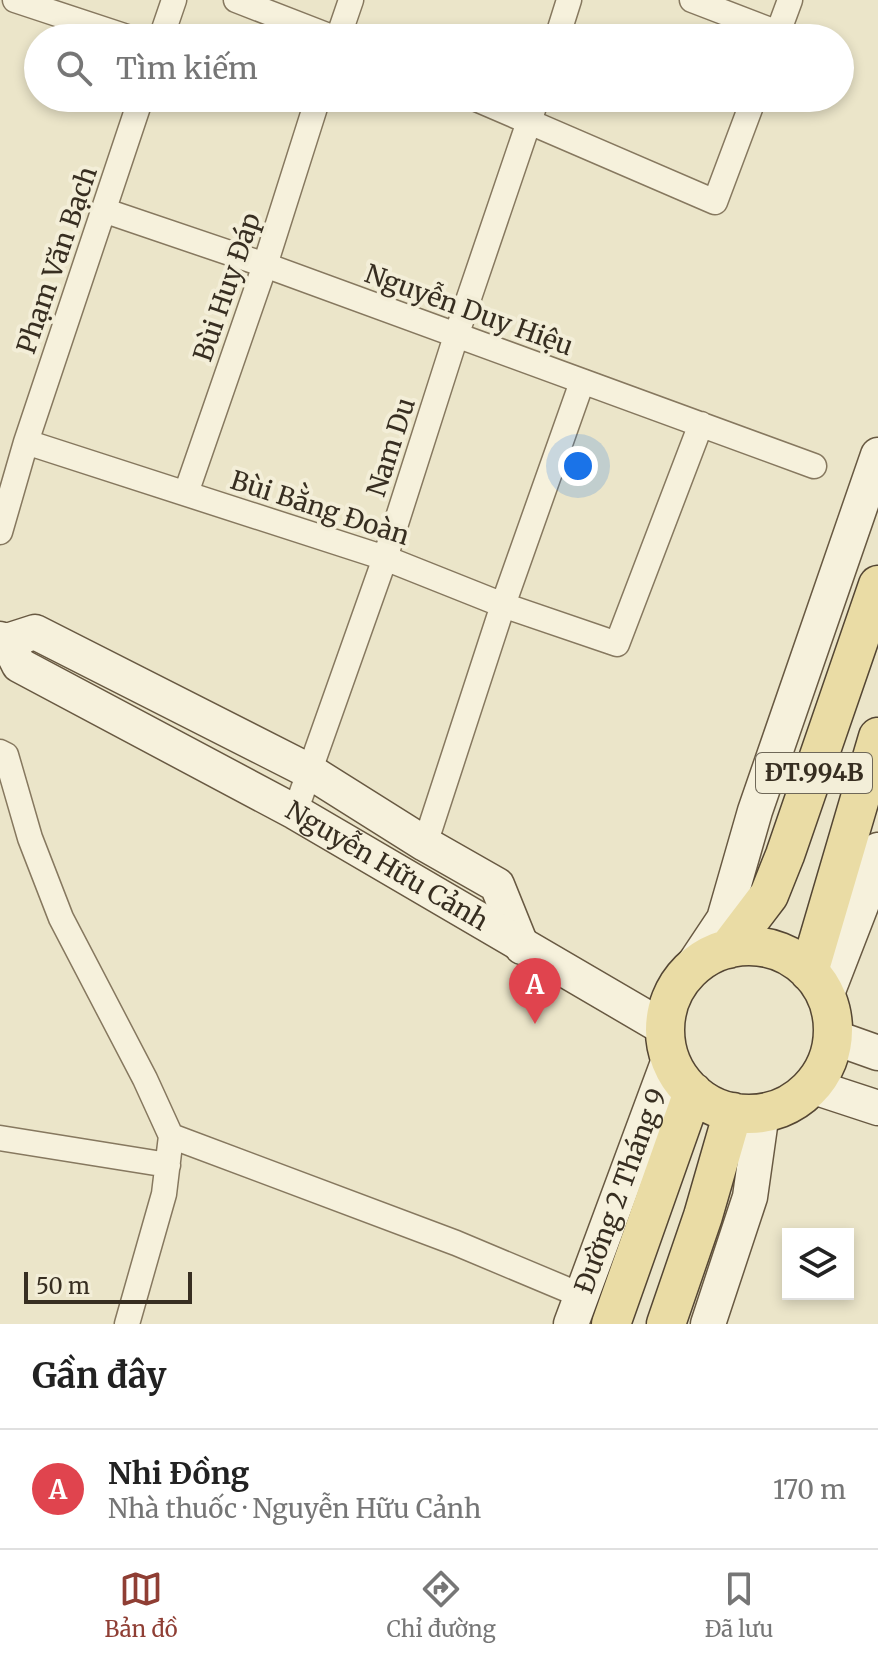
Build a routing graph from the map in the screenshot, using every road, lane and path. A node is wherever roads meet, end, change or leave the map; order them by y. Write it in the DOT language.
graph roads {
  1 [pos="15,0"];
  2 [pos="174,0"];
  3 [pos="236,0"];
  4 [pos="351,0"];
  5 [pos="569,0"];
  6 [pos="692,0"];
  7 [pos="790,0"];
  8 [pos="88,24"];
  9 [pos="166,24"];
  10 [pos="299,24"];
  11 [pos="342,24"];
  12 [pos="561,24"];
  13 [pos="749,24"];
  14 [pos="781,24"];
  15 [pos="136,112"];
  16 [pos="314,112"];
  17 [pos="506,112"];
  18 [pos="532,112"];
  19 [pos="749,112"];
  20 [pos="529,122"];
  21 [pos="103,210"];
  22 [pos="265,265"];
  23 [pos="456,336"];
  24 [pos="582,382"];
  25 [pos="701,424"];
  26 [pos="26,442"];
  27 [pos="878,455"];
  28 [pos="814,466"];
  29 [pos="186,493"];
  30 [pos="0,532"];
  31 [pos="385,558"];
  32 [pos="878,585"];
  33 [pos="503,605"];
  34 [pos="4,640"];
  35 [pos="878,737"];
  36 [pos="0,752"];
  37 [pos="309,771"];
  38 [pos="295,812"];
  39 [pos="425,844"];
  40 [pos="878,850"];
  41 [pos="522,947"];
  42 [pos="728,949"];
  43 [pos="688,973"];
  44 [pos="818,984"];
  45 [pos="833,1037"];
  46 [pos="668,1043"];
  47 [pos="878,1053"];
  48 [pos="811,1086"];
  49 [pos="693,1092"];
  50 [pos="878,1108"];
  51 [pos="748,1112"];
  52 [pos="171,1136"];
  53 [pos="0,1138"];
  54 [pos="168,1165"];
  55 [pos="576,1309"];
  56 [pos="127,1324"];
  57 [pos="611,1324"];
  58 [pos="666,1324"];
  59 [pos="708,1324"];
  1 -- 8 [label="street"];
  2 -- 9 [label="street"];
  3 -- 10 [label="street"];
  4 -- 11 [label="street"];
  5 -- 12 [label="street"];
  6 -- 13 [label="street"];
  7 -- 14 [label="street"];
  15 -- 21 [label="street, Phạm Văn Bạch"];
  16 -- 22 [label="street, Bùi Huy Đáp"];
  17 -- 20 [label="street"];
  18 -- 20 [label="street, Nam Du"];
  19 -- 20 [label="street"];
  20 -- 23 [label="street, Nam Du"];
  21 -- 22 [label="street, Nguyễn Duy Hiệu"];
  21 -- 26 [label="street, Phạm Văn Bạch"];
  22 -- 23 [label="street, Nguyễn Duy Hiệu"];
  22 -- 29 [label="street, Bùi Huy Đáp"];
  23 -- 24 [label="street, Nguyễn Duy Hiệu"];
  23 -- 31 [label="street, Nam Du"];
  24 -- 25 [label="street, Nguyễn Duy Hiệu"];
  24 -- 33 [label="street"];
  25 -- 28 [label="street, Nguyễn Duy Hiệu"];
  25 -- 33 [label="street, Bùi Bằng Đoàn"];
  26 -- 29 [label="street, Bùi Bằng Đoàn"];
  26 -- 30 [label="street, Phạm Văn Bạch"];
  27 -- 43 [label="street, ĐT.994B"];
  29 -- 31 [label="street, Bùi Bằng Đoàn"];
  31 -- 33 [label="street, Bùi Bằng Đoàn"];
  31 -- 37 [label="street, Nam Du"];
  32 -- 42 [label="main road, ĐT.994B"];
  33 -- 39 [label="street"];
  34 -- 37 [label="street, Nguyễn Hữu Cảnh"];
  34 -- 38 [label="street, Nguyễn Hữu Cảnh"];
  35 -- 44 [label="main road, ĐT.994B"];
  36 -- 52 [label="street"];
  37 -- 38 [label="street, Nam Du"];
  37 -- 39 [label="street, Nguyễn Hữu Cảnh"];
  38 -- 41 [label="street, Nguyễn Hữu Cảnh"];
  39 -- 41 [label="street, Nguyễn Hữu Cảnh"];
  40 -- 44 [label="street"];
  41 -- 46 [label="street"];
  42 -- 43 [label="main road, ĐT.994B"];
  42 -- 44 [label="main road, ĐT.994B"];
  43 -- 46 [label="main road, ĐT.994B"];
  44 -- 45 [label="main road, ĐT.994B"];
  45 -- 47 [label="street"];
  45 -- 48 [label="main road"];
  46 -- 49 [label="main road"];
  46 -- 55 [label="street, Đường 2 Tháng 9 / ĐT.994B"];
  48 -- 50 [label="street"];
  48 -- 51 [label="main road"];
  49 -- 51 [label="main road"];
  49 -- 57 [label="main road, Đường 2 Tháng 9"];
  51 -- 58 [label="main road"];
  51 -- 59 [label="street"];
  52 -- 54 [label="street"];
  52 -- 55 [label="street"];
  53 -- 54 [label="street"];
  54 -- 56 [label="street"];
}
